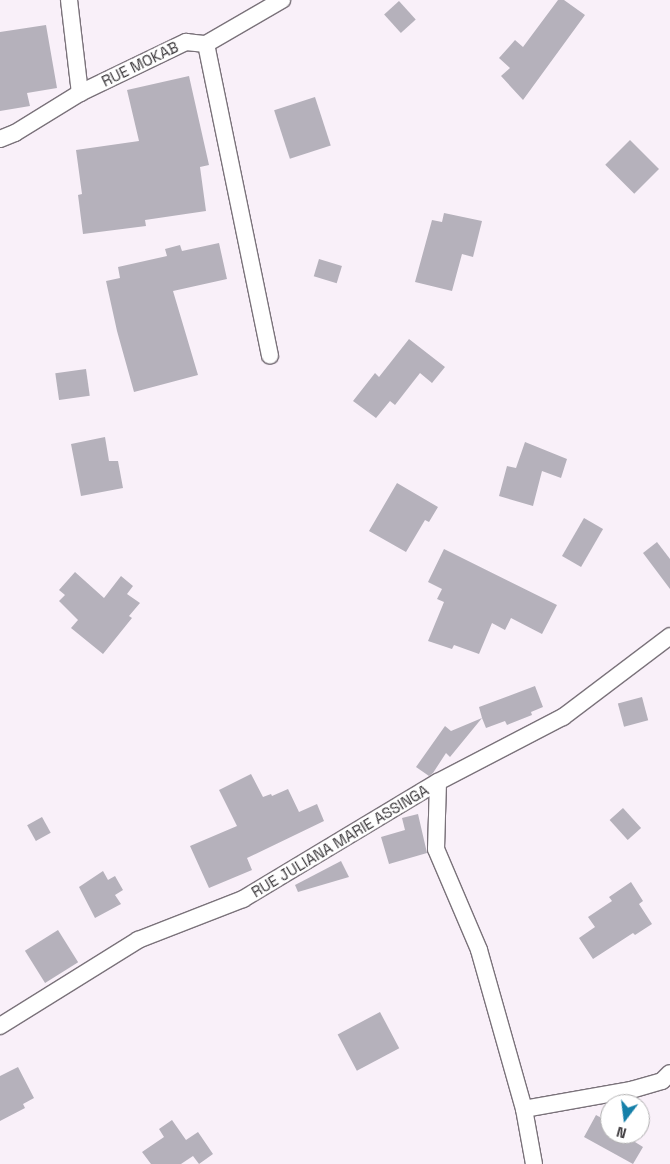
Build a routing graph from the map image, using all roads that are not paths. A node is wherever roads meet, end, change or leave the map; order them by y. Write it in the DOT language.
graph roads {
  1 [pos="68,0"];
  2 [pos="282,0"];
  3 [pos="206,44"];
  4 [pos="80,93"];
  5 [pos="0,139"];
  6 [pos="270,356"];
  7 [pos="670,636"];
  8 [pos="438,782"];
  9 [pos="0,1026"];
  10 [pos="670,1073"];
  11 [pos="524,1109"];
  12 [pos="534,1164"];
  1 -- 4 [label="street"];
  2 -- 3 [label="street, RUE MOKAB"];
  3 -- 4 [label="street, RUE MOKAB"];
  3 -- 6 [label="street"];
  4 -- 5 [label="street, RUE MOKAB"];
  7 -- 8 [label="street, RUE JULIANA MARIE ASSINGA"];
  8 -- 9 [label="street, RUE JULIANA MARIE ASSINGA"];
  8 -- 11 [label="street"];
  10 -- 11 [label="street"];
  11 -- 12 [label="street"];
}
